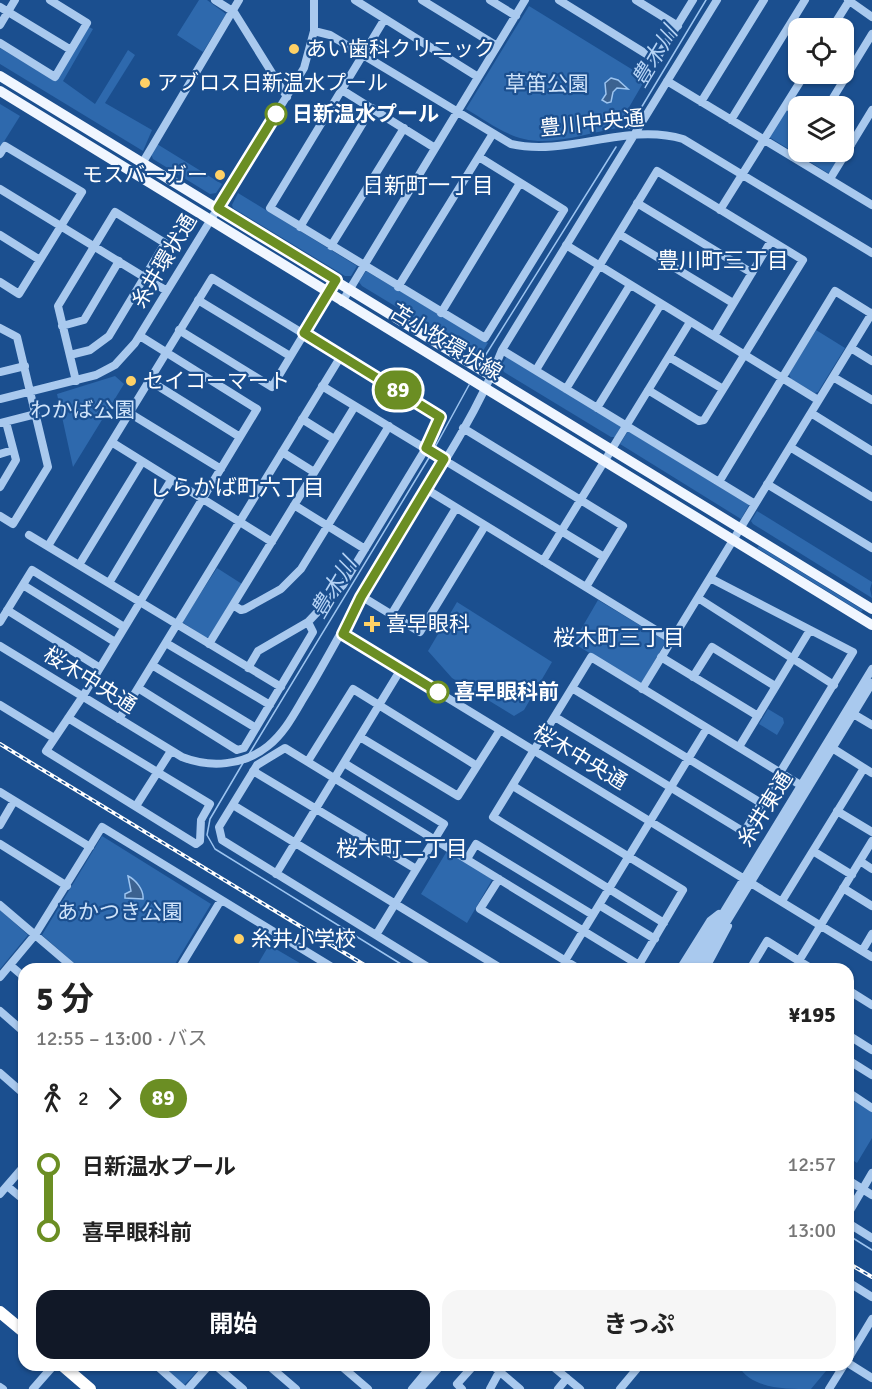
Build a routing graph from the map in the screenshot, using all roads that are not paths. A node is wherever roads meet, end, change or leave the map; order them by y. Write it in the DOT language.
graph roads {
  1 [pos="15,0"];
  2 [pos="50,0"];
  3 [pos="215,0"];
  4 [pos="239,0"];
  5 [pos="314,0"];
  6 [pos="355,0"];
  7 [pos="422,0"];
  8 [pos="489,0"];
  9 [pos="525,0"];
  10 [pos="559,0"];
  11 [pos="636,0"];
  12 [pos="693,0"];
  13 [pos="717,0"];
  14 [pos="764,0"];
  15 [pos="805,0"];
  16 [pos="848,0"];
  17 [pos="4,9"];
  18 [pos="234,12"];
  19 [pos="516,16"];
  20 [pos="872,17"];
  21 [pos="838,18"];
  22 [pos="384,20"];
  23 [pos="0,25"];
  24 [pos="678,26"];
  25 [pos="314,31"];
  26 [pos="872,34"];
  27 [pos="0,43"];
  28 [pos="497,46"];
  29 [pos="71,50"];
  30 [pos="363,56"];
  31 [pos="0,76"];
  32 [pos="478,77"];
  33 [pos="668,81"];
  34 [pos="799,84"];
  35 [pos="342,90"];
  36 [pos="0,92"];
  37 [pos="834,96"];
  38 [pos="287,97"];
  39 [pos="701,102"];
  40 [pos="786,105"];
  41 [pos="372,108"];
  42 [pos="872,110"];
  43 [pos="457,113"];
  44 [pos="731,120"];
  45 [pos="405,128"];
  46 [pos="854,134"];
  47 [pos="492,135"];
  48 [pos="634,136"];
  49 [pos="764,140"];
  50 [pos="435,148"];
  51 [pos="0,154"];
  52 [pos="479,157"];
  53 [pos="143,162"];
  54 [pos="838,162"];
  55 [pos="742,174"];
  56 [pos="830,180"];
  57 [pos="520,183"];
  58 [pos="0,189"];
  59 [pos="638,203"];
  60 [pos="872,206"];
  61 [pos="218,208"];
  62 [pos="720,210"];
  63 [pos="210,221"];
  64 [pos="62,226"];
  65 [pos="300,226"];
  66 [pos="619,234"];
  67 [pos="0,235"];
  68 [pos="771,241"];
  69 [pos="566,245"];
  70 [pos="94,246"];
  71 [pos="331,246"];
  72 [pos="872,253"];
  73 [pos="40,260"];
  74 [pos="119,261"];
  75 [pos="363,266"];
  76 [pos="599,266"];
  77 [pos="752,273"];
  78 [pos="145,277"];
  79 [pos="336,280"];
  80 [pos="0,282"];
  81 [pos="630,285"];
  82 [pos="398,287"];
  83 [pos="349,288"];
  84 [pos="167,291"];
  85 [pos="328,294"];
  86 [pos="198,300"];
  87 [pos="342,302"];
  88 [pos="733,303"];
  89 [pos="661,304"];
  90 [pos="441,313"];
  91 [pos="872,313"];
  92 [pos="690,322"];
  93 [pos="62,326"];
  94 [pos="0,328"];
  95 [pos="179,330"];
  96 [pos="304,333"];
  97 [pos="140,336"];
  98 [pos="714,336"];
  99 [pos="851,348"];
  100 [pos="502,350"];
  101 [pos="167,353"];
  102 [pos="70,354"];
  103 [pos="744,355"];
  104 [pos="290,356"];
  105 [pos="341,356"];
  106 [pos="669,357"];
  107 [pos="872,361"];
  108 [pos="25,366"];
  109 [pos="536,370"];
  110 [pos="0,372"];
  111 [pos="488,374"];
  112 [pos="833,377"];
  113 [pos="783,378"];
  114 [pos="76,381"];
  115 [pos="150,381"];
  116 [pos="322,386"];
  117 [pos="482,386"];
  118 [pos="566,389"];
  119 [pos="723,389"];
  120 [pos="648,390"];
  121 [pos="30,392"];
  122 [pos="0,399"];
  123 [pos="818,400"];
  124 [pos="872,400"];
  125 [pos="355,406"];
  126 [pos="597,408"];
  127 [pos="811,413"];
  128 [pos="36,414"];
  129 [pos="131,414"];
  130 [pos="302,419"];
  131 [pos="3,422"];
  132 [pos="389,426"];
  133 [pos="627,426"];
  134 [pos="463,428"];
  135 [pos="240,437"];
  136 [pos="334,439"];
  137 [pos="113,443"];
  138 [pos="790,447"];
  139 [pos="14,450"];
  140 [pos="430,451"];
  141 [pos="611,451"];
  142 [pos="872,451"];
  143 [pos="282,452"];
  144 [pos="0,454"];
  145 [pos="444,459"];
  146 [pos="605,461"];
  147 [pos="142,462"];
  148 [pos="221,469"];
  149 [pos="314,472"];
  150 [pos="171,480"];
  151 [pos="720,482"];
  152 [pos="767,484"];
  153 [pos="0,487"];
  154 [pos="426,489"];
  155 [pos="872,496"];
  156 [pos="202,500"];
  157 [pos="580,500"];
  158 [pos="755,504"];
  159 [pos="294,505"];
  160 [pos="456,508"];
  161 [pos="0,516"];
  162 [pos="239,522"];
  163 [pos="327,525"];
  164 [pos="485,526"];
  165 [pos="740,528"];
  166 [pos="562,531"];
  167 [pos="29,535"];
  168 [pos="733,540"];
  169 [pos="272,542"];
  170 [pos="48,546"];
  171 [pos="872,548"];
  172 [pos="364,549"];
  173 [pos="604,557"];
  174 [pos="543,561"];
  175 [pos="79,565"];
  176 [pos="710,578"];
  177 [pos="109,583"];
  178 [pos="23,585"];
  179 [pos="586,587"];
  180 [pos="361,597"];
  181 [pos="698,598"];
  182 [pos="140,601"];
  183 [pos="233,605"];
  184 [pos="872,609"];
  185 [pos="8,610"];
  186 [pos="391,615"];
  187 [pos="0,622"];
  188 [pos="308,622"];
  189 [pos="177,625"];
  190 [pos="872,625"];
  191 [pos="124,627"];
  192 [pos="810,630"];
  193 [pos="343,634"];
  194 [pos="672,640"];
  195 [pos="116,642"];
  196 [pos="166,643"];
  197 [pos="209,644"];
  198 [pos="0,646"];
  199 [pos="661,657"];
  200 [pos="793,659"];
  201 [pos="152,665"];
  202 [pos="100,668"];
  203 [pos="248,668"];
  204 [pos="401,669"];
  205 [pos="872,669"];
  206 [pos="693,677"];
  207 [pos="870,681"];
  208 [pos="834,685"];
  209 [pos="775,686"];
  210 [pos="281,687"];
  211 [pos="138,688"];
  212 [pos="572,688"];
  213 [pos="642,689"];
  214 [pos="83,696"];
  215 [pos="0,705"];
  216 [pos="270,705"];
  217 [pos="380,706"];
  218 [pos="851,712"];
  219 [pos="758,716"];
  220 [pos="555,717"];
  221 [pos="68,718"];
  222 [pos="119,719"];
  223 [pos="872,725"];
  224 [pos="256,728"];
  225 [pos="707,728"];
  226 [pos="500,730"];
  227 [pos="360,737"];
  228 [pos="54,738"];
  229 [pos="829,746"];
  230 [pos="739,747"];
  231 [pos="534,750"];
  232 [pos="171,751"];
  233 [pos="688,758"];
  234 [pos="308,761"];
  235 [pos="344,763"];
  236 [pos="477,766"];
  237 [pos="868,770"];
  238 [pos="254,771"];
  239 [pos="157,772"];
  240 [pos="780,772"];
  241 [pos="335,778"];
  242 [pos="513,786"];
  243 [pos="804,787"];
  244 [pos="670,788"];
  245 [pos="0,792"];
  246 [pos="14,801"];
  247 [pos="761,803"];
  248 [pos="233,805"];
  249 [pos="136,806"];
  250 [pos="316,809"];
  251 [pos="837,811"];
  252 [pos="650,820"];
  253 [pos="0,825"];
  254 [pos="872,832"];
  255 [pos="435,839"];
  256 [pos="872,841"];
  257 [pos="295,843"];
  258 [pos="0,844"];
  259 [pos="90,847"];
  260 [pos="813,851"];
  261 [pos="629,856"];
  262 [pos="467,859"];
  263 [pos="860,861"];
  264 [pos="416,869"];
  265 [pos="872,869"];
  266 [pos="276,874"];
  267 [pos="852,875"];
  268 [pos="499,879"];
  269 [pos="747,880"];
  270 [pos="67,886"];
  271 [pos="609,888"];
  272 [pos="843,888"];
  273 [pos="221,900"];
  274 [pos="782,902"];
  275 [pos="395,903"];
  276 [pos="0,905"];
  277 [pos="599,905"];
  278 [pos="872,906"];
  279 [pos="727,913"];
  280 [pos="593,915"];
  281 [pos="664,923"];
  282 [pos="820,925"];
  283 [pos="583,930"];
  284 [pos="872,934"];
  285 [pos="36,935"];
  286 [pos="376,935"];
  287 [pos="655,939"];
  288 [pos="862,951"];
  289 [pos="872,957"];
  290 [pos="565,960"];
  291 [pos="68,963"];
  292 [pos="183,963"];
  293 [pos="325,963"];
  294 [pos="421,963"];
  295 [pos="492,963"];
  296 [pos="563,963"];
  297 [pos="570,963"];
  298 [pos="632,963"];
  299 [pos="640,963"];
  300 [pos="684,963"];
  301 [pos="693,963"];
  302 [pos="701,963"];
  303 [pos="709,963"];
  304 [pos="754,963"];
  305 [pos="794,963"];
  306 [pos="797,963"];
  307 [pos="10,965"];
  308 [pos="18,972"];
  309 [pos="0,977"];
  310 [pos="854,994"];
  311 [pos="872,1005"];
  312 [pos="0,1011"];
  313 [pos="18,1027"];
  314 [pos="854,1039"];
  315 [pos="872,1050"];
  316 [pos="854,1064"];
  317 [pos="0,1073"];
  318 [pos="872,1075"];
  319 [pos="18,1089"];
  320 [pos="854,1096"];
  321 [pos="872,1107"];
  322 [pos="18,1173"];
  323 [pos="872,1173"];
  324 [pos="854,1184"];
  325 [pos="7,1186"];
  326 [pos="862,1189"];
  327 [pos="0,1194"];
  328 [pos="18,1195"];
  329 [pos="872,1195"];
  330 [pos="854,1203"];
  331 [pos="854,1227"];
  332 [pos="872,1238"];
  333 [pos="854,1286"];
  334 [pos="872,1298"];
  335 [pos="0,1312"];
  336 [pos="872,1319"];
  337 [pos="18,1327"];
  338 [pos="854,1349"];
  339 [pos="854,1367"];
  340 [pos="49,1371"];
  341 [pos="69,1371"];
  342 [pos="163,1371"];
  343 [pos="204,1371"];
  344 [pos="222,1371"];
  345 [pos="275,1371"];
  346 [pos="348,1371"];
  347 [pos="427,1371"];
  348 [pos="436,1371"];
  349 [pos="469,1371"];
  350 [pos="500,1371"];
  351 [pos="504,1371"];
  352 [pos="558,1371"];
  353 [pos="634,1371"];
  354 [pos="840,1371"];
  355 [pos="567,1378"];
  356 [pos="872,1378"];
  357 [pos="515,1387"];
  358 [pos="33,1389"];
  359 [pos="90,1389"];
  360 [pos="183,1389"];
  361 [pos="188,1389"];
  362 [pos="243,1389"];
  363 [pos="296,1389"];
  364 [pos="368,1389"];
  365 [pos="412,1389"];
  366 [pos="420,1389"];
  367 [pos="462,1389"];
  368 [pos="490,1389"];
  369 [pos="558,1389"];
  370 [pos="580,1389"];
  371 [pos="620,1389"];
  372 [pos="829,1389"];
  1 -- 17 [label="street"];
  2 -- 29 [label="street"];
  3 -- 18 [label="street"];
  4 -- 18 [label="street"];
  5 -- 25 [label="street, 糸井環状通"];
  6 -- 22 [label="street"];
  7 -- 28 [label="street"];
  8 -- 19 [label="street"];
  9 -- 19 [label="street"];
  10 -- 24 [label="street"];
  11 -- 24 [label="street"];
  12 -- 24 [label="street"];
  13 -- 33 [label="street"];
  14 -- 39 [label="street"];
  15 -- 44 [label="street"];
  16 -- 20 [label="street"];
  16 -- 21 [label="street"];
  17 -- 23 [label="street"];
  17 -- 29 [label="street"];
  18 -- 38 [label="street"];
  18 -- 53 [label="street"];
  19 -- 28 [label="street"];
  22 -- 30 [label="street"];
  22 -- 32 [label="street"];
  25 -- 30 [label="street, 豊川中央通"];
  25 -- 38 [label="street, 糸井環状通"];
  26 -- 37 [label="street"];
  27 -- 29 [label="street"];
  28 -- 32 [label="street"];
  30 -- 35 [label="street"];
  30 -- 43 [label="street, 豊川中央通"];
  31 -- 53 [label="main road, 苫小牧環状線"];
  32 -- 43 [label="street"];
  33 -- 39 [label="street"];
  33 -- 48 [label="street"];
  34 -- 40 [label="street"];
  35 -- 41 [label="street"];
  35 -- 65 [label="street"];
  36 -- 63 [label="main road, 苫小牧環状線"];
  38 -- 61 [label="street, 糸井環状通"];
  39 -- 44 [label="street"];
  40 -- 49 [label="street"];
  41 -- 45 [label="street"];
  41 -- 65 [label="street"];
  42 -- 46 [label="street"];
  43 -- 47 [label="street, 豊川中央通"];
  43 -- 50 [label="street"];
  44 -- 49 [label="street"];
  45 -- 50 [label="street"];
  45 -- 71 [label="street"];
  47 -- 48 [label="street, 豊川中央通"];
  47 -- 52 [label="street"];
  48 -- 55 [label="street, 豊川中央通"];
  48 -- 69 [label="street"];
  49 -- 55 [label="street"];
  49 -- 56 [label="street"];
  50 -- 75 [label="street"];
  51 -- 64 [label="street"];
  52 -- 57 [label="street"];
  52 -- 82 [label="street"];
  53 -- 61 [label="main road, 苫小牧環状線"];
  54 -- 56 [label="street"];
  55 -- 62 [label="street"];
  55 -- 72 [label="street, 豊川中央通"];
  56 -- 60 [label="street"];
  57 -- 90 [label="street"];
  57 -- 90 [label="street"];
  58 -- 64 [label="street"];
  59 -- 62 [label="street"];
  59 -- 66 [label="street"];
  59 -- 77 [label="street"];
  61 -- 63 [label="street, 糸井環状通"];
  61 -- 79 [label="main road, 苫小牧環状線"];
  62 -- 68 [label="street"];
  63 -- 84 [label="street, 糸井環状通"];
  63 -- 85 [label="main road, 苫小牧環状線"];
  64 -- 70 [label="street"];
  64 -- 73 [label="street"];
  65 -- 71 [label="street"];
  66 -- 76 [label="street"];
  66 -- 88 [label="street"];
  67 -- 73 [label="street"];
  68 -- 77 [label="street"];
  68 -- 103 [label="street"];
  69 -- 76 [label="street"];
  69 -- 100 [label="street"];
  70 -- 74 [label="street"];
  70 -- 78 [label="street"];
  70 -- 93 [label="street"];
  71 -- 75 [label="street"];
  73 -- 80 [label="street"];
  74 -- 78 [label="street"];
  74 -- 93 [label="street"];
  75 -- 82 [label="street"];
  75 -- 83 [label="street"];
  76 -- 81 [label="street"];
  76 -- 109 [label="street"];
  77 -- 88 [label="street"];
  78 -- 84 [label="street"];
  78 -- 102 [label="street"];
  79 -- 83 [label="main road, 苫小牧環状線"];
  79 -- 85 [label="street"];
  81 -- 89 [label="street"];
  81 -- 118 [label="street"];
  82 -- 90 [label="street"];
  83 -- 87 [label="street"];
  83 -- 111 [label="main road, 苫小牧環状線"];
  84 -- 97 [label="street, 糸井環状通"];
  85 -- 87 [label="main road, 苫小牧環状線"];
  85 -- 96 [label="street"];
  86 -- 95 [label="street"];
  86 -- 96 [label="street"];
  86 -- 104 [label="street"];
  87 -- 117 [label="main road, 苫小牧環状線"];
  88 -- 98 [label="street"];
  89 -- 92 [label="street"];
  89 -- 126 [label="street"];
  91 -- 99 [label="street"];
  91 -- 113 [label="street"];
  92 -- 98 [label="street"];
  92 -- 106 [label="street"];
  93 -- 102 [label="street"];
  94 -- 108 [label="street"];
  95 -- 101 [label="street"];
  95 -- 104 [label="street"];
  96 -- 104 [label="street"];
  96 -- 105 [label="street"];
  97 -- 101 [label="street"];
  97 -- 114 [label="street, 糸井環状通"];
  98 -- 103 [label="street"];
  99 -- 107 [label="street"];
  99 -- 112 [label="street"];
  100 -- 109 [label="street"];
  100 -- 111 [label="street"];
  101 -- 115 [label="street"];
  101 -- 135 [label="street"];
  102 -- 114 [label="street"];
  103 -- 113 [label="street"];
  103 -- 119 [label="street"];
  105 -- 116 [label="street"];
  105 -- 140 [label="street"];
  106 -- 119 [label="street"];
  106 -- 120 [label="street"];
  108 -- 110 [label="street"];
  108 -- 121 [label="street"];
  109 -- 118 [label="street"];
  111 -- 117 [label="street"];
  111 -- 141 [label="main road, 苫小牧環状線"];
  112 -- 123 [label="street"];
  112 -- 124 [label="street"];
  113 -- 123 [label="street"];
  113 -- 151 [label="street"];
  114 -- 121 [label="street, 糸井環状通"];
  115 -- 129 [label="street"];
  115 -- 135 [label="street"];
  116 -- 125 [label="street"];
  116 -- 130 [label="street"];
  117 -- 134 [label="street"];
  117 -- 146 [label="main road, 苫小牧環状線"];
  118 -- 126 [label="street"];
  119 -- 120 [label="street"];
  120 -- 133 [label="street"];
  121 -- 122 [label="street, 糸井環状通"];
  121 -- 128 [label="street"];
  123 -- 127 [label="street"];
  125 -- 132 [label="street"];
  125 -- 136 [label="street"];
  126 -- 133 [label="street"];
  127 -- 138 [label="street"];
  127 -- 142 [label="street"];
  128 -- 131 [label="street"];
  128 -- 161 [label="street"];
  129 -- 137 [label="street"];
  129 -- 148 [label="street"];
  130 -- 136 [label="street"];
  130 -- 143 [label="street"];
  131 -- 139 [label="street"];
  132 -- 140 [label="street"];
  132 -- 163 [label="street"];
  133 -- 141 [label="street"];
  133 -- 151 [label="street"];
  134 -- 145 [label="street"];
  134 -- 157 [label="street"];
  135 -- 148 [label="street"];
  136 -- 149 [label="street"];
  137 -- 147 [label="street"];
  137 -- 170 [label="street"];
  138 -- 152 [label="street"];
  138 -- 155 [label="street"];
  139 -- 144 [label="street"];
  139 -- 153 [label="street"];
  140 -- 145 [label="street"];
  140 -- 172 [label="street"];
  141 -- 146 [label="street"];
  141 -- 165 [label="main road, 苫小牧環状線"];
  143 -- 149 [label="street"];
  143 -- 162 [label="street"];
  145 -- 154 [label="street"];
  145 -- 166 [label="street"];
  146 -- 157 [label="street"];
  146 -- 168 [label="main road, 苫小牧環状線"];
  147 -- 150 [label="street"];
  147 -- 175 [label="street"];
  148 -- 156 [label="street"];
  149 -- 159 [label="street"];
  150 -- 156 [label="street"];
  150 -- 177 [label="street"];
  151 -- 158 [label="street"];
  152 -- 158 [label="street"];
  152 -- 171 [label="street"];
  154 -- 160 [label="street"];
  154 -- 180 [label="street"];
  156 -- 162 [label="street"];
  156 -- 182 [label="street"];
  157 -- 166 [label="street"];
  157 -- 173 [label="street"];
  158 -- 165 [label="street"];
  159 -- 163 [label="street"];
  159 -- 169 [label="street"];
  160 -- 164 [label="street"];
  160 -- 186 [label="street"];
  162 -- 169 [label="street"];
  162 -- 189 [label="street"];
  163 -- 172 [label="street"];
  163 -- 183 [label="street"];
  164 -- 174 [label="street"];
  164 -- 186 [label="street"];
  165 -- 168 [label="street"];
  165 -- 184 [label="main road, 苫小牧環状線"];
  166 -- 173 [label="street"];
  166 -- 174 [label="street"];
  167 -- 170 [label="street"];
  168 -- 176 [label="street"];
  168 -- 190 [label="main road, 苫小牧環状線"];
  169 -- 183 [label="street"];
  170 -- 175 [label="street"];
  172 -- 188 [label="street"];
  173 -- 179 [label="street"];
  174 -- 179 [label="street"];
  175 -- 177 [label="street"];
  176 -- 181 [label="street"];
  176 -- 192 [label="street"];
  177 -- 182 [label="street"];
  178 -- 185 [label="street"];
  178 -- 191 [label="street"];
  178 -- 195 [label="street"];
  179 -- 194 [label="street"];
  180 -- 186 [label="street"];
  180 -- 193 [label="street"];
  181 -- 194 [label="street"];
  181 -- 200 [label="street"];
  182 -- 189 [label="street"];
  182 -- 191 [label="street"];
  183 -- 197 [label="street"];
  185 -- 187 [label="street"];
  185 -- 202 [label="street"];
  188 -- 203 [label="street"];
  188 -- 210 [label="street"];
  189 -- 196 [label="street"];
  189 -- 197 [label="street"];
  191 -- 195 [label="street"];
  192 -- 200 [label="street"];
  192 -- 208 [label="street"];
  193 -- 204 [label="street, 桜木中央通"];
  193 -- 232 [label="street, 桜木中央通"];
  194 -- 199 [label="street"];
  195 -- 202 [label="street"];
  196 -- 201 [label="street"];
  196 -- 216 [label="street"];
  197 -- 203 [label="street"];
  198 -- 214 [label="street, 桜木中央通"];
  199 -- 206 [label="street"];
  199 -- 213 [label="street"];
  200 -- 208 [label="street"];
  200 -- 209 [label="street"];
  201 -- 211 [label="street"];
  201 -- 224 [label="street"];
  202 -- 214 [label="street"];
  203 -- 210 [label="street"];
  204 -- 217 [label="street"];
  204 -- 226 [label="street, 桜木中央通"];
  205 -- 207 [label="street, 糸井東通"];
  206 -- 209 [label="street"];
  206 -- 219 [label="street"];
  207 -- 218 [label="street, 糸井東通"];
  208 -- 240 [label="street"];
  209 -- 219 [label="street"];
  210 -- 216 [label="street"];
  211 -- 222 [label="street"];
  211 -- 224 [label="street"];
  212 -- 213 [label="street"];
  212 -- 220 [label="street"];
  212 -- 233 [label="street"];
  213 -- 225 [label="street"];
  214 -- 221 [label="street"];
  214 -- 222 [label="street, 桜木中央通"];
  215 -- 228 [label="street"];
  216 -- 224 [label="street"];
  217 -- 227 [label="street"];
  217 -- 234 [label="street"];
  217 -- 236 [label="street"];
  218 -- 223 [label="street"];
  218 -- 229 [label="street, 糸井東通"];
  219 -- 230 [label="street"];
  220 -- 231 [label="street"];
  220 -- 244 [label="street"];
  221 -- 228 [label="street"];
  221 -- 239 [label="street"];
  222 -- 232 [label="street, 桜木中央通"];
  225 -- 230 [label="street"];
  225 -- 233 [label="street"];
  226 -- 231 [label="street, 桜木中央通"];
  226 -- 236 [label="street"];
  227 -- 235 [label="street"];
  227 -- 236 [label="street"];
  228 -- 249 [label="street"];
  229 -- 237 [label="street"];
  229 -- 243 [label="street, 糸井東通"];
  230 -- 240 [label="street"];
  231 -- 242 [label="street"];
  231 -- 252 [label="street, 桜木中央通"];
  232 -- 239 [label="street"];
  233 -- 244 [label="street"];
  233 -- 247 [label="street"];
  234 -- 238 [label="street"];
  234 -- 241 [label="street"];
  235 -- 241 [label="street"];
  235 -- 255 [label="street"];
  237 -- 251 [label="street"];
  238 -- 248 [label="street"];
  238 -- 250 [label="street"];
  239 -- 249 [label="street"];
  239 -- 249 [label="street"];
  240 -- 243 [label="street"];
  240 -- 247 [label="street"];
  241 -- 250 [label="street"];
  241 -- 255 [label="street"];
  242 -- 261 [label="street"];
  242 -- 271 [label="street"];
  243 -- 269 [label="street, 糸井東通"];
  244 -- 247 [label="street"];
  244 -- 252 [label="street"];
  245 -- 246 [label="street"];
  246 -- 253 [label="street"];
  246 -- 259 [label="street"];
  248 -- 257 [label="street"];
  248 -- 266 [label="street"];
  250 -- 257 [label="street"];
  250 -- 264 [label="street"];
  251 -- 254 [label="street"];
  251 -- 260 [label="street"];
  252 -- 261 [label="street"];
  252 -- 269 [label="street, 桜木中央通"];
  255 -- 262 [label="street"];
  255 -- 264 [label="street"];
  256 -- 263 [label="street"];
  257 -- 266 [label="street"];
  257 -- 275 [label="street"];
  258 -- 270 [label="street"];
  259 -- 270 [label="street"];
  259 -- 273 [label="street"];
  260 -- 267 [label="street"];
  260 -- 274 [label="street"];
  261 -- 271 [label="street"];
  261 -- 281 [label="street"];
  262 -- 268 [label="street"];
  262 -- 280 [label="street"];
  263 -- 265 [label="street"];
  263 -- 267 [label="street"];
  264 -- 275 [label="street"];
  266 -- 286 [label="street"];
  267 -- 272 [label="street"];
  268 -- 283 [label="street"];
  268 -- 290 [label="street"];
  269 -- 274 [label="street, 桜木中央通"];
  269 -- 279 [label="street, 糸井東通"];
  270 -- 285 [label="street"];
  271 -- 277 [label="street"];
  271 -- 281 [label="street"];
  272 -- 278 [label="street"];
  272 -- 282 [label="street"];
  273 -- 292 [label="street"];
  273 -- 293 [label="street"];
  274 -- 282 [label="street, 桜木中央通"];
  275 -- 286 [label="street"];
  275 -- 295 [label="street"];
  276 -- 285 [label="street"];
  277 -- 280 [label="street"];
  277 -- 287 [label="street"];
  279 -- 300 [label="street"];
  279 -- 301 [label="street, 糸井東通"];
  279 -- 302 [label="street, 糸井東通"];
  279 -- 303 [label="street"];
  280 -- 283 [label="street"];
  281 -- 287 [label="street"];
  282 -- 288 [label="street, 桜木中央通"];
  282 -- 306 [label="street"];
  283 -- 290 [label="street"];
  283 -- 298 [label="street"];
  284 -- 288 [label="street"];
  285 -- 291 [label="street"];
  285 -- 307 [label="street"];
  286 -- 294 [label="street"];
  287 -- 299 [label="street"];
  288 -- 289 [label="street, 桜木中央通"];
  290 -- 296 [label="street"];
  290 -- 297 [label="street"];
  304 -- 305 [label="street"];
  307 -- 308 [label="street"];
  307 -- 309 [label="street"];
  310 -- 311 [label="street"];
  312 -- 313 [label="street"];
  314 -- 315 [label="street"];
  316 -- 318 [label="street"];
  317 -- 319 [label="street"];
  320 -- 321 [label="street"];
  322 -- 325 [label="street"];
  323 -- 326 [label="street"];
  324 -- 326 [label="street"];
  325 -- 327 [label="street"];
  325 -- 328 [label="street"];
  326 -- 329 [label="street"];
  326 -- 330 [label="street"];
  331 -- 332 [label="street"];
  333 -- 334 [label="street"];
  335 -- 337 [label="highway"];
  336 -- 338 [label="street"];
  339 -- 356 [label="street"];
  340 -- 358 [label="street"];
  341 -- 359 [label="highway"];
  342 -- 360 [label="street"];
  343 -- 361 [label="street"];
  344 -- 362 [label="street"];
  345 -- 363 [label="street"];
  346 -- 364 [label="street"];
  347 -- 365 [label="street"];
  348 -- 366 [label="street"];
  349 -- 367 [label="street"];
  350 -- 368 [label="street"];
  351 -- 357 [label="street"];
  352 -- 355 [label="street"];
  353 -- 371 [label="street"];
  354 -- 372 [label="street"];
  355 -- 369 [label="street"];
  355 -- 370 [label="street"];
}
